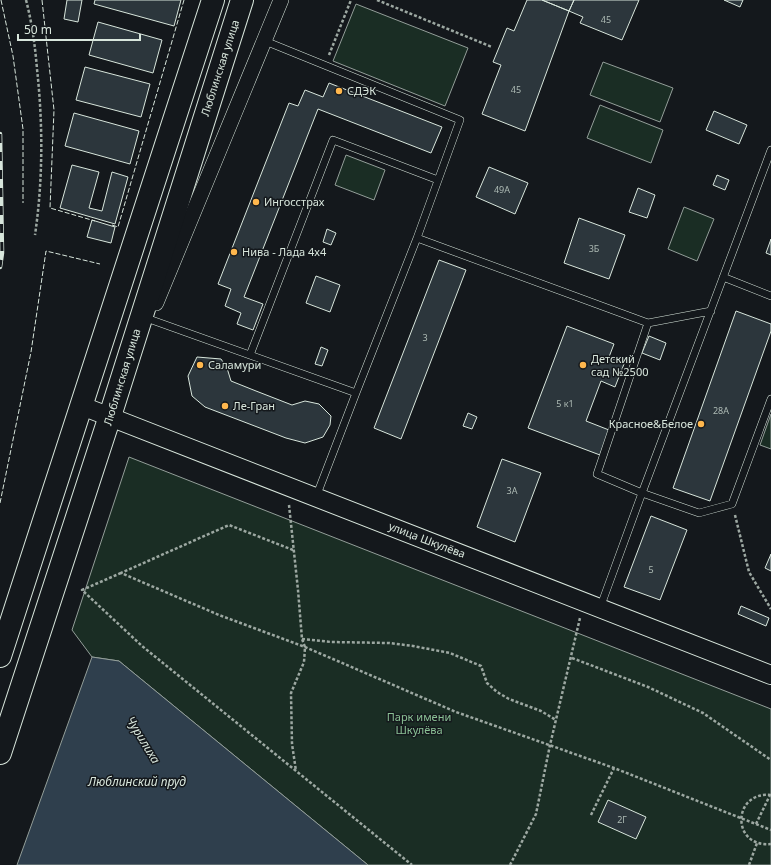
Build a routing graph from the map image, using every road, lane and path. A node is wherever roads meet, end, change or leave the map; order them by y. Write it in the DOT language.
graph roads {
  1 [pos="26,0"];
  2 [pos="213,0"];
  3 [pos="242,0"];
  4 [pos="281,0"];
  5 [pos="351,0"];
  6 [pos="377,0"];
  7 [pos="265,41"];
  8 [pos="492,47"];
  9 [pos="326,65"];
  10 [pos="771,150"];
  11 [pos="438,180"];
  12 [pos="35,235"];
  13 [pos="417,238"];
  14 [pos="723,277"];
  15 [pos="771,296"];
  16 [pos="710,311"];
  17 [pos="149,318"];
  18 [pos="648,323"];
  19 [pos="250,355"];
  20 [pos="123,372"];
  21 [pos="356,394"];
  22 [pos="771,399"];
  23 [pos="82,406"];
  24 [pos="110,416"];
  25 [pos="642,493"];
  26 [pos="316,497"];
  27 [pos="289,501"];
  28 [pos="732,504"];
  29 [pos="293,550"];
  30 [pos="121,573"];
  31 [pos="600,608"];
  32 [pos="771,609"];
  33 [pos="580,616"];
  34 [pos="302,639"];
  35 [pos="305,647"];
  36 [pos="0,656"];
  37 [pos="572,658"];
  38 [pos="771,675"];
  39 [pos="556,720"];
  40 [pos="550,745"];
  41 [pos="0,753"];
  42 [pos="771,760"];
  43 [pos="614,768"];
  44 [pos="296,772"];
  45 [pos="771,794"];
  46 [pos="591,815"];
  47 [pos="741,818"];
  48 [pos="756,824"];
  49 [pos="771,830"];
  50 [pos="757,843"];
  51 [pos="771,844"];
  52 [pos="412,865"];
  53 [pos="510,865"];
  54 [pos="749,865"];
  1 -- 12 [label="path"];
  2 -- 23 [label="main road"];
  3 -- 20 [label="main road, Люблинская улица"];
  4 -- 7 [label="street"];
  5 -- 9 [label="path"];
  6 -- 8 [label="path"];
  7 -- 9 [label="lane"];
  7 -- 17 [label="street"];
  9 -- 11 [label="lane"];
  10 -- 14 [label="lane"];
  11 -- 13 [label="lane"];
  11 -- 19 [label="lane"];
  13 -- 18 [label="lane"];
  13 -- 21 [label="lane"];
  14 -- 15 [label="lane"];
  14 -- 16 [label="lane"];
  16 -- 18 [label="lane"];
  16 -- 25 [label="lane"];
  17 -- 19 [label="lane"];
  17 -- 20 [label="street"];
  18 -- 25 [label="lane"];
  19 -- 21 [label="lane"];
  20 -- 24 [label="main road, Люблинская улица"];
  21 -- 26 [label="lane"];
  22 -- 28 [label="lane"];
  23 -- 24 [label="street, улица Шкулёва"];
  23 -- 36 [label="main road"];
  24 -- 26 [label="street, улица Шкулёва"];
  24 -- 41 [label="main road, Люблинская улица"];
  25 -- 28 [label="lane"];
  25 -- 31 [label="lane"];
  26 -- 31 [label="street, улица Шкулёва"];
  27 -- 29 [label="path"];
  28 -- 32 [label="path"];
  29 -- 30 [label="path"];
  29 -- 34 [label="path"];
  30 -- 35 [label="path"];
  30 -- 44 [label="path"];
  31 -- 38 [label="street, улица Шкулёва"];
  33 -- 37 [label="path"];
  34 -- 35 [label="path"];
  34 -- 39 [label="path"];
  35 -- 40 [label="path"];
  35 -- 44 [label="path"];
  37 -- 39 [label="path"];
  37 -- 42 [label="path"];
  39 -- 40 [label="path"];
  40 -- 43 [label="path"];
  40 -- 53 [label="path"];
  43 -- 46 [label="path"];
  43 -- 47 [label="path"];
  44 -- 52 [label="path"];
  45 -- 47 [label="path"];
  45 -- 48 [label="path"];
  47 -- 48 [label="path"];
  47 -- 50 [label="path"];
  48 -- 49 [label="path"];
  50 -- 51 [label="path"];
  50 -- 54 [label="path"];
}
